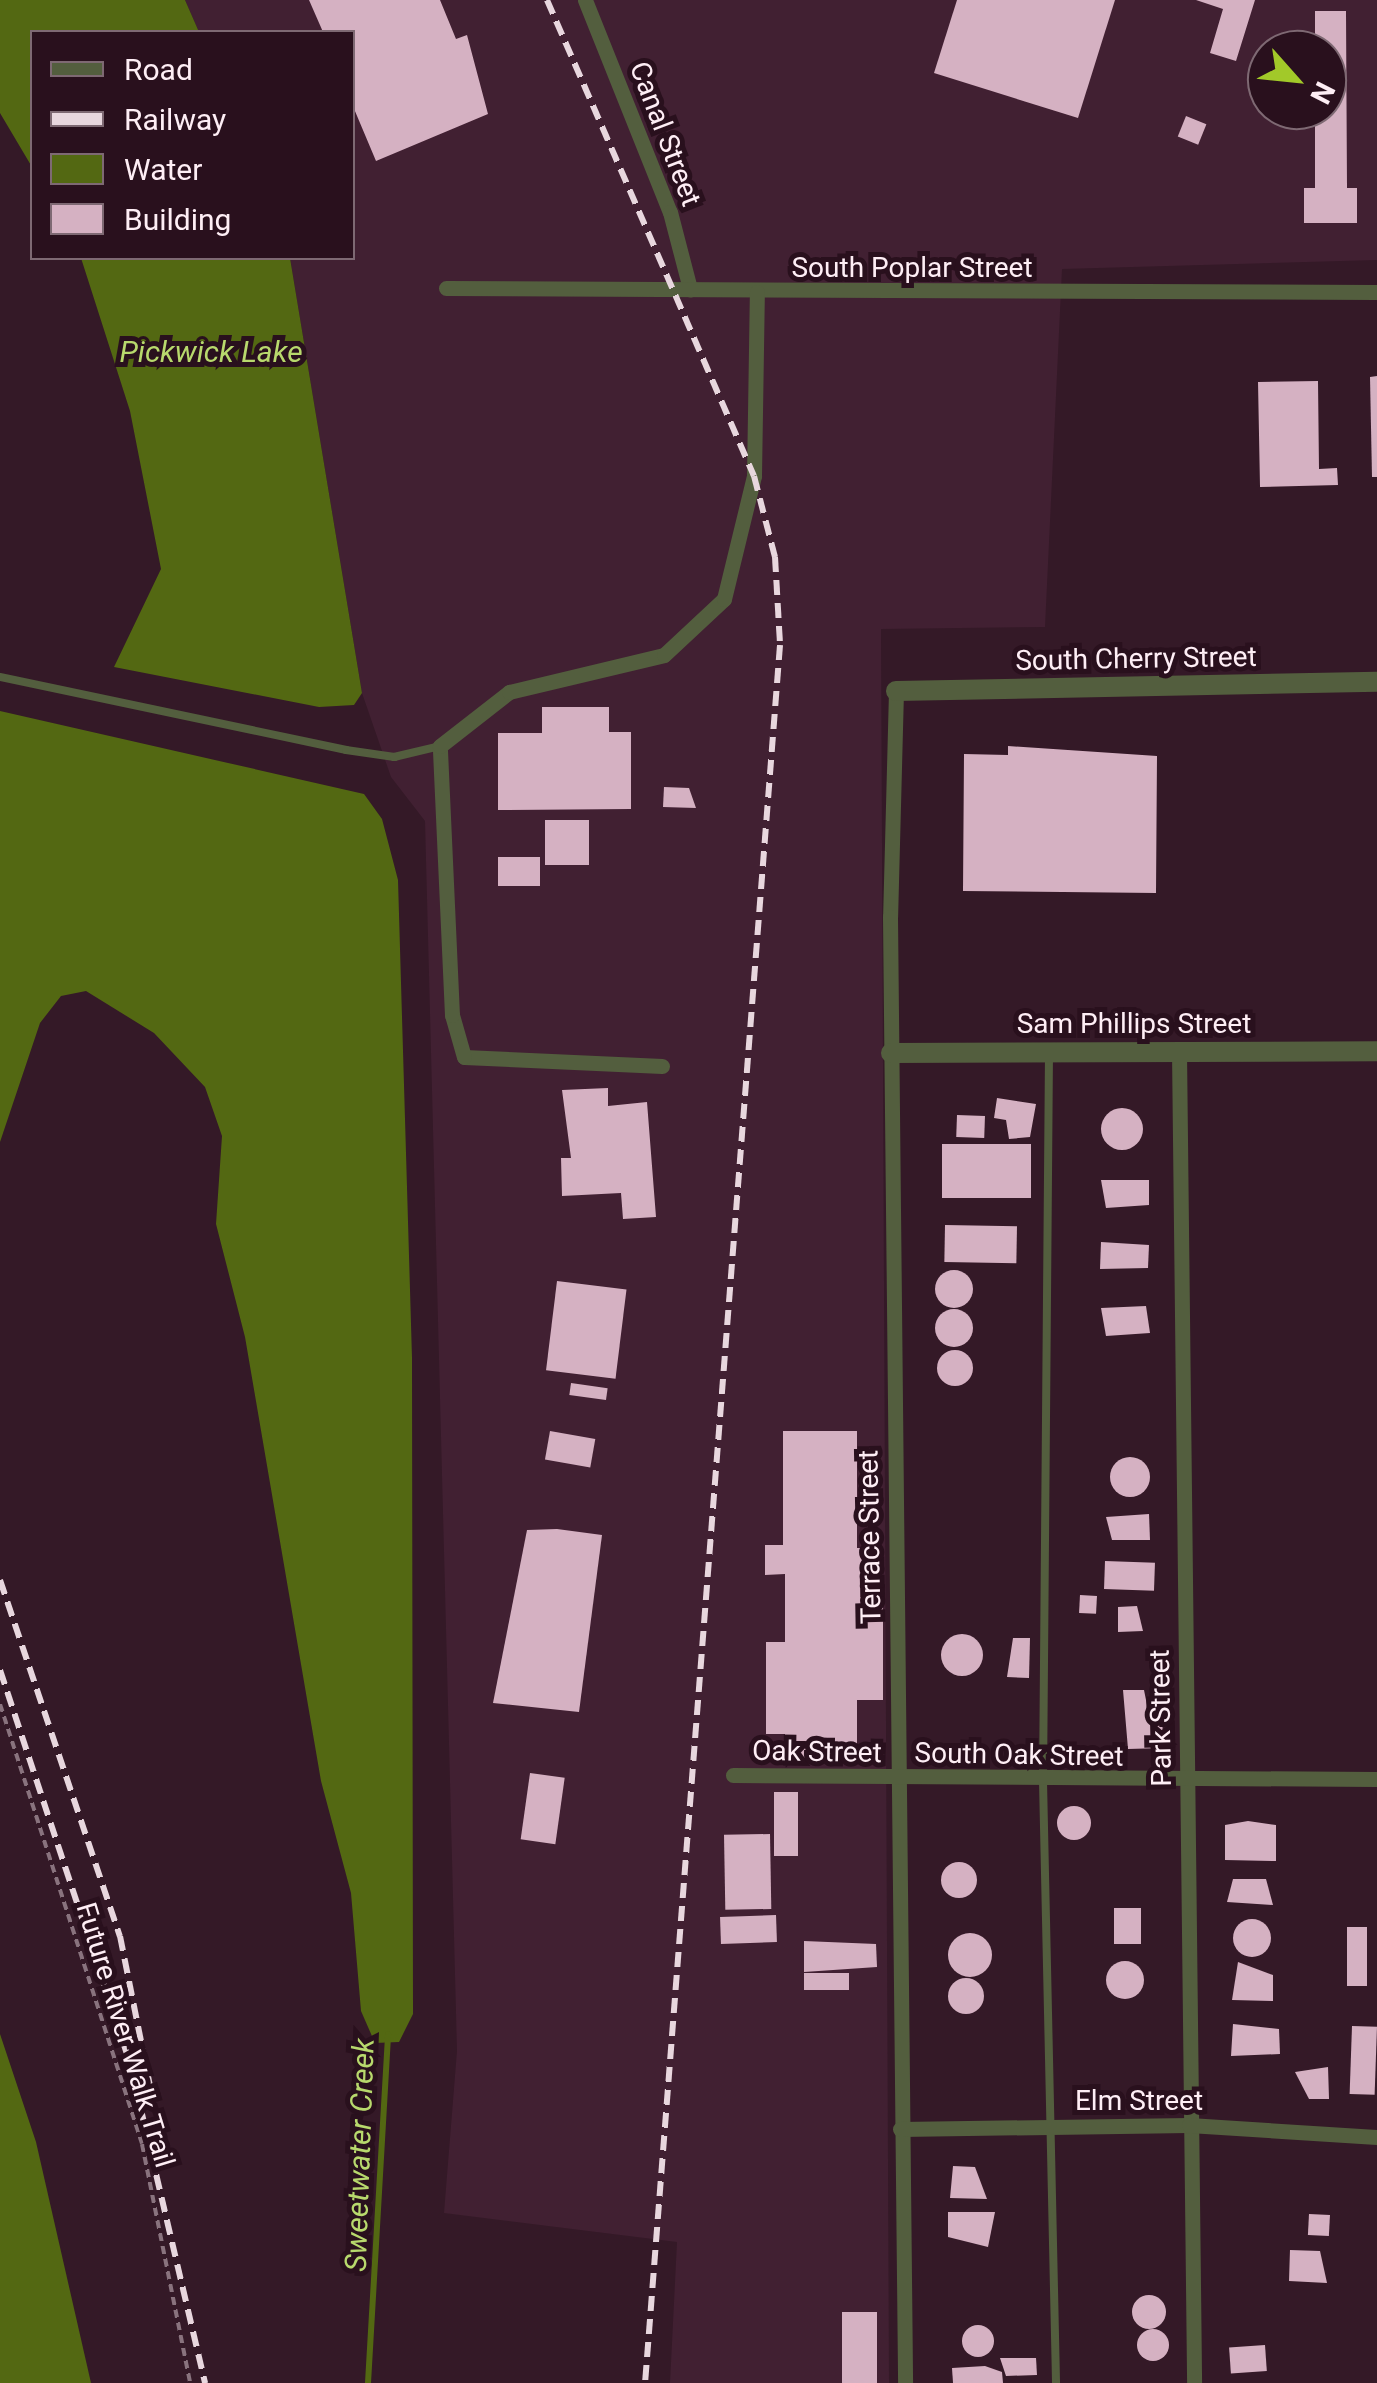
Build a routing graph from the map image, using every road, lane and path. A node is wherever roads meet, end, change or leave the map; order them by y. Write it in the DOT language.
graph roads {
  1 [pos="585,0"];
  2 [pos="446,288"];
  3 [pos="690,290"];
  4 [pos="757,292"];
  5 [pos="1377,292"];
  6 [pos="0,677"];
  7 [pos="1377,682"];
  8 [pos="896,690"];
  9 [pos="440,746"];
  10 [pos="1377,1050"];
  11 [pos="1179,1051"];
  12 [pos="891,1053"];
  13 [pos="1049,1053"];
  14 [pos="662,1066"];
  15 [pos="0,1704"];
  16 [pos="734,1776"];
  17 [pos="900,1778"];
  18 [pos="1377,1780"];
  19 [pos="1043,1781"];
  20 [pos="1188,1782"];
  21 [pos="1189,2125"];
  22 [pos="1046,2126"];
  23 [pos="900,2129"];
  24 [pos="1377,2137"];
  25 [pos="190,2383"];
  26 [pos="905,2383"];
  27 [pos="1056,2383"];
  28 [pos="1194,2383"];
  1 -- 3 [label="street, Canal Street"];
  2 -- 3 [label="street, South Poplar Street"];
  3 -- 4 [label="street, South Poplar Street"];
  4 -- 5 [label="street, South Poplar Street"];
  4 -- 9 [label="street"];
  6 -- 9 [label="lane"];
  7 -- 8 [label="street, South Cherry Street"];
  8 -- 12 [label="street, Terrace Street"];
  9 -- 14 [label="street"];
  10 -- 11 [label="street, Sam Phillips Street"];
  11 -- 13 [label="street, Sam Phillips Street"];
  11 -- 20 [label="street, Park Street"];
  12 -- 13 [label="street, Sam Phillips Street"];
  12 -- 17 [label="street, Terrace Street"];
  13 -- 19 [label="lane"];
  15 -- 25 [label="path, Future River Walk Trail"];
  16 -- 17 [label="street, Oak Street"];
  17 -- 19 [label="street, South Oak Street"];
  17 -- 23 [label="street, Terrace Street"];
  18 -- 20 [label="street, South Oak Street"];
  19 -- 20 [label="street, South Oak Street"];
  19 -- 22 [label="lane"];
  20 -- 21 [label="street, Park Street"];
  21 -- 22 [label="street, Elm Street"];
  21 -- 24 [label="street, Elm Street"];
  21 -- 28 [label="street, Park Street"];
  22 -- 23 [label="street, Elm Street"];
  22 -- 27 [label="lane"];
  23 -- 26 [label="street, Terrace Street"];
}
